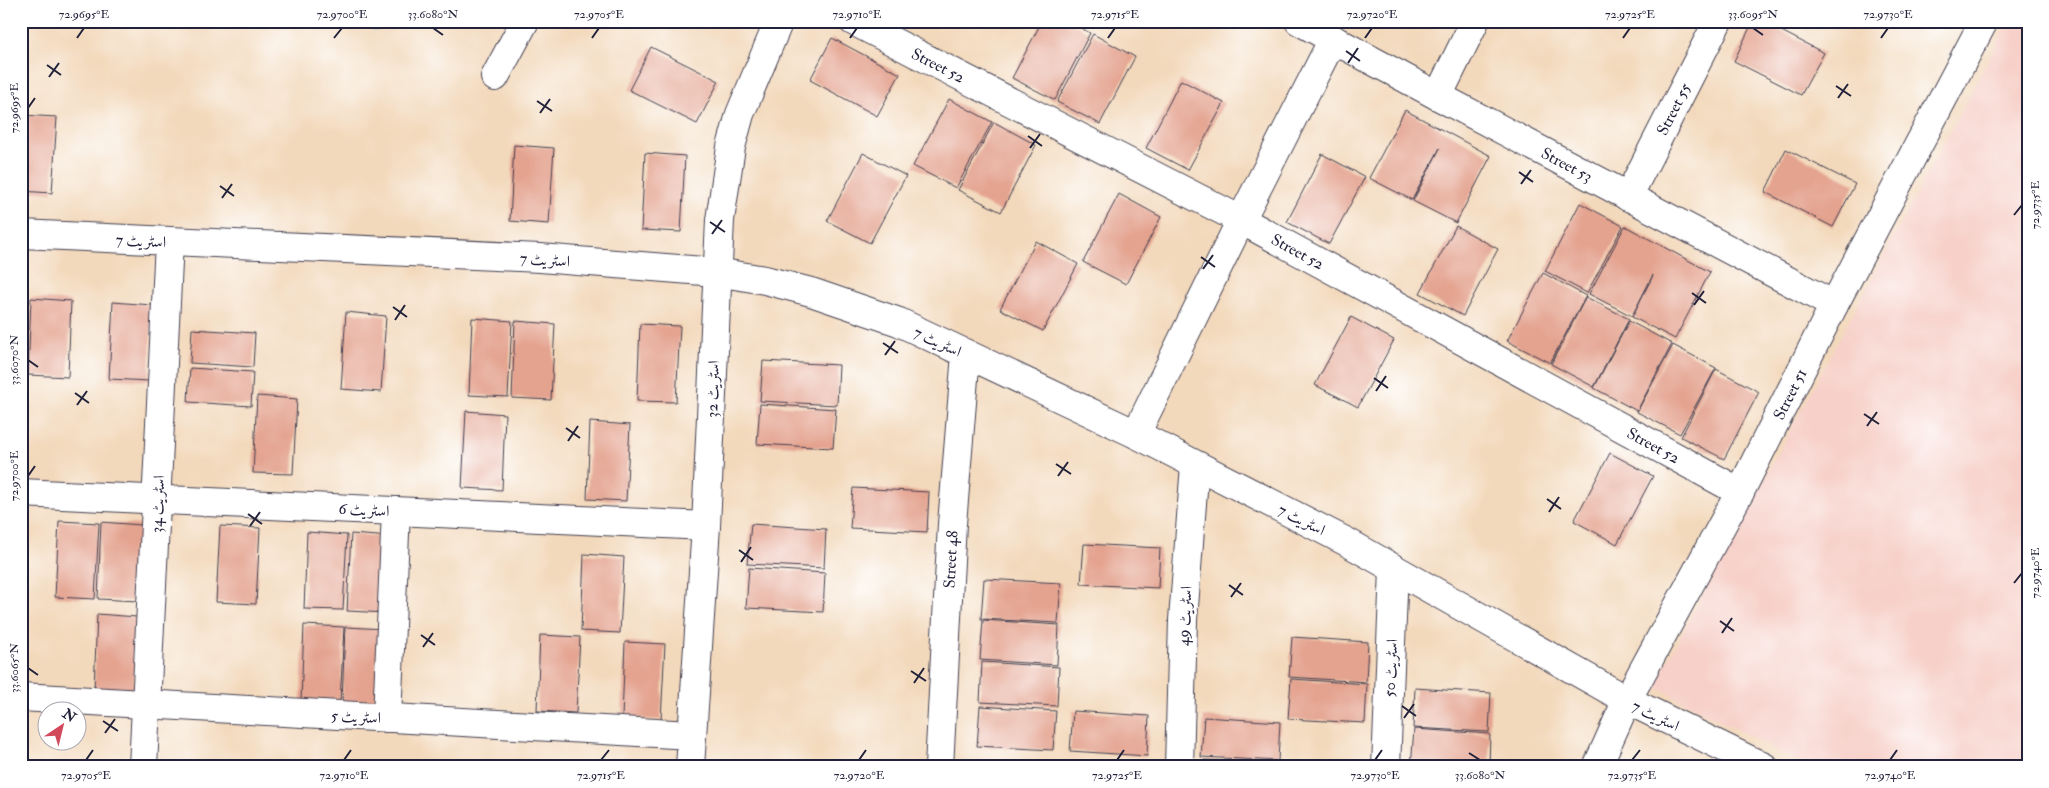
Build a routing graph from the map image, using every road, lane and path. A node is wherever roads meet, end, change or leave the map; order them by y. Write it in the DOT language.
graph roads {
  1 [pos="525,21"];
  2 [pos="779,21"];
  3 [pos="852,21"];
  4 [pos="1299,21"];
  5 [pos="1475,21"];
  6 [pos="1718,21"];
  7 [pos="1984,21"];
  8 [pos="1333,39"];
  9 [pos="495,77"];
  10 [pos="1438,96"];
  11 [pos="1628,197"];
  12 [pos="1240,220"];
  13 [pos="21,234"];
  14 [pos="170,242"];
  15 [pos="716,272"];
  16 [pos="1834,305"];
  17 [pos="966,354"];
  18 [pos="1136,434"];
  19 [pos="1195,465"];
  20 [pos="1740,492"];
  21 [pos="21,493"];
  22 [pos="157,500"];
  23 [pos="396,511"];
  24 [pos="706,526"];
  25 [pos="1394,569"];
  26 [pos="21,697"];
  27 [pos="1627,700"];
  28 [pos="146,704"];
  29 [pos="387,718"];
  30 [pos="691,735"];
  31 [pos="143,767"];
  32 [pos="690,767"];
  33 [pos="939,767"];
  34 [pos="1179,767"];
  35 [pos="1386,767"];
  36 [pos="1597,767"];
  37 [pos="1764,767"];
  1 -- 9 [label="street"];
  2 -- 15 [label="street, اسٹریٹ 32"];
  3 -- 12 [label="street, Street 52"];
  4 -- 8 [label="street, Street 53"];
  5 -- 10 [label="street"];
  6 -- 11 [label="street, Street 55"];
  7 -- 16 [label="street, Street 51"];
  8 -- 10 [label="street, Street 53"];
  8 -- 12 [label="street"];
  10 -- 11 [label="street, Street 53"];
  11 -- 16 [label="street, Street 53"];
  12 -- 18 [label="street"];
  12 -- 20 [label="street, Street 52"];
  13 -- 14 [label="street, اسٹریٹ 7"];
  14 -- 15 [label="street, اسٹریٹ 7"];
  14 -- 22 [label="street, اسٹریٹ 34"];
  15 -- 17 [label="street, اسٹریٹ 7"];
  15 -- 24 [label="street, اسٹریٹ 32"];
  16 -- 20 [label="street, Street 51"];
  17 -- 18 [label="street, اسٹریٹ 7"];
  17 -- 33 [label="street, Street 48"];
  18 -- 19 [label="street, اسٹریٹ 7"];
  19 -- 25 [label="street, اسٹریٹ 7"];
  19 -- 34 [label="street, اسٹریٹ 49"];
  20 -- 27 [label="street, Street 51"];
  21 -- 22 [label="street, اسٹریٹ 6"];
  22 -- 23 [label="street, اسٹریٹ 6"];
  22 -- 28 [label="street, اسٹریٹ 34"];
  23 -- 24 [label="street, اسٹریٹ 6"];
  23 -- 29 [label="street"];
  24 -- 30 [label="street, اسٹریٹ 32"];
  25 -- 27 [label="street, اسٹریٹ 7"];
  25 -- 35 [label="street, اسٹریٹ 50"];
  26 -- 28 [label="street, اسٹریٹ 5"];
  27 -- 36 [label="street, Street 51"];
  27 -- 37 [label="street, اسٹریٹ 7"];
  28 -- 29 [label="street, اسٹریٹ 5"];
  28 -- 31 [label="street, اسٹریٹ 34"];
  29 -- 30 [label="street, اسٹریٹ 5"];
  30 -- 32 [label="street, اسٹریٹ 32"];
}
